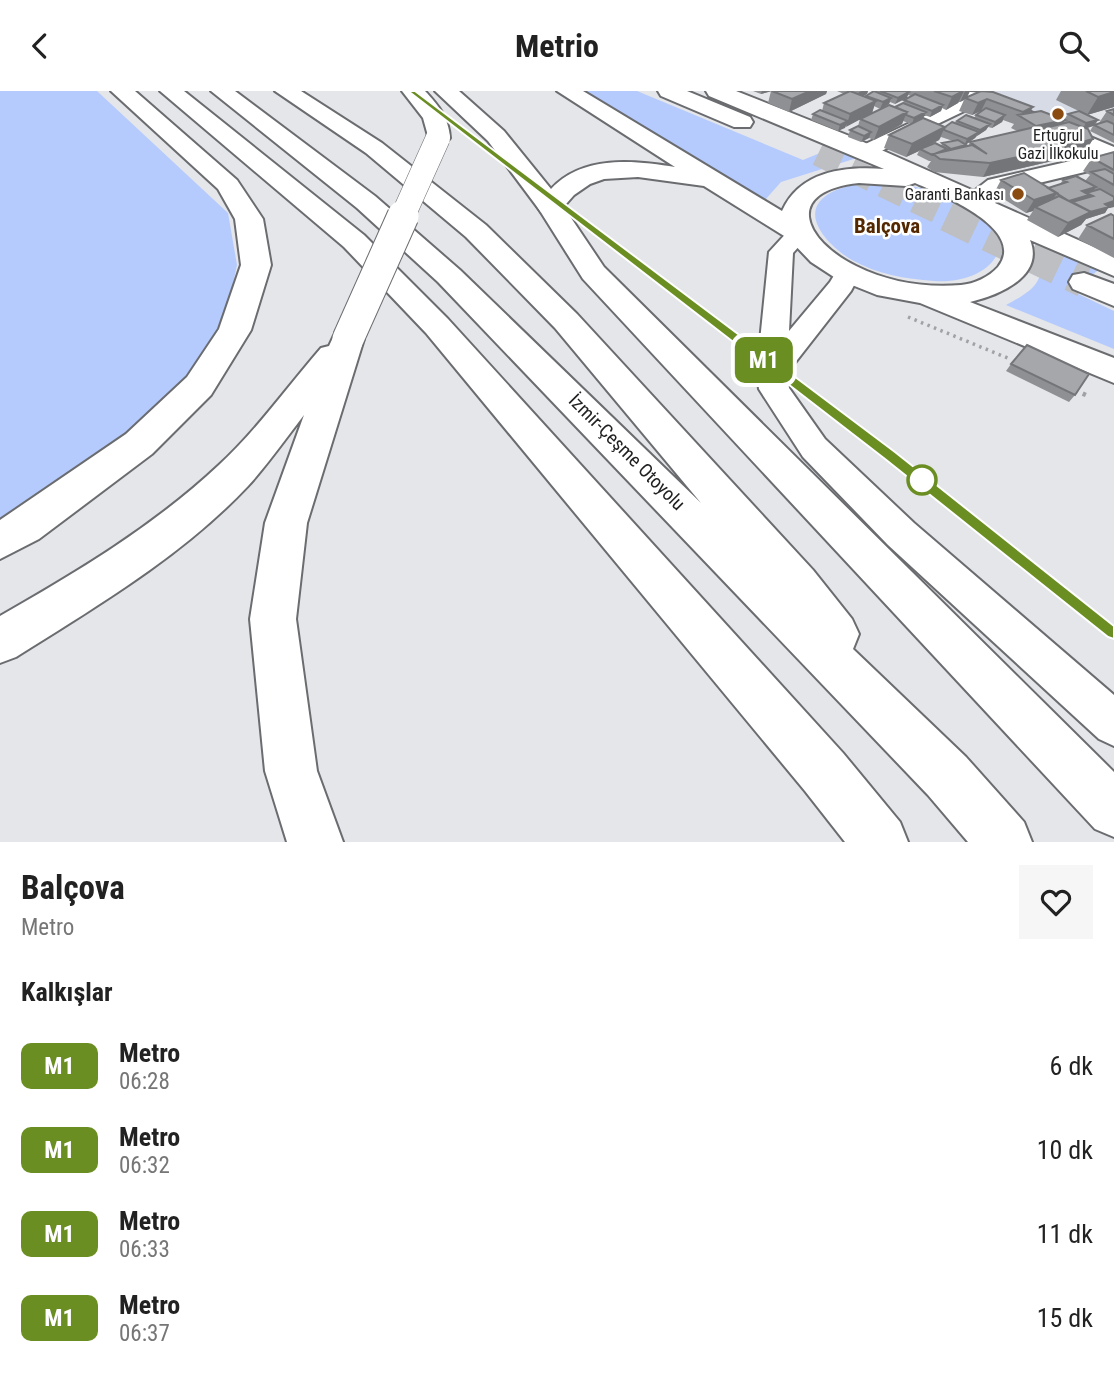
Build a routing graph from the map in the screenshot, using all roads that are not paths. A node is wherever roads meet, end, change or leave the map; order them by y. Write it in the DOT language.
graph roads {
  1 [pos="122,91"];
  2 [pos="171,91"];
  3 [pos="222,91"];
  4 [pos="286,91"];
  5 [pos="413,91"];
  6 [pos="446,91"];
  7 [pos="568,91"];
  8 [pos="669,91"];
  9 [pos="691,91"];
  10 [pos="717,91"];
  11 [pos="971,94"];
  12 [pos="786,95"];
  13 [pos="757,107"];
  14 [pos="866,151"];
  15 [pos="1114,156"];
  16 [pos="717,182"];
  17 [pos="955,192"];
  18 [pos="550,207"];
  19 [pos="991,212"];
  20 [pos="799,233"];
  21 [pos="847,274"];
  22 [pos="1101,275"];
  23 [pos="921,295"];
  24 [pos="1114,296"];
  25 [pos="348,339"];
  26 [pos="772,371"];
  27 [pos="1114,371"];
  28 [pos="0,541"];
  29 [pos="0,641"];
  30 [pos="1114,724"];
  31 [pos="947,776"];
  32 [pos="1114,810"];
  33 [pos="316,842"];
  34 [pos="880,842"];
  35 [pos="1004,842"];
  1 -- 28 [label="main road"];
  2 -- 34 [label="main road"];
  3 -- 31 [label="main road, İzmir-Çeşme Otoyolu"];
  4 -- 31 [label="main road"];
  5 -- 25 [label="main road, bridge"];
  6 -- 18 [label="main road"];
  7 -- 16 [label="main road"];
  8 -- 9 [label="main road"];
  10 -- 13 [label="main road"];
  11 -- 14 [label="street"];
  11 -- 15 [label="street"];
  12 -- 13 [label="street"];
  13 -- 14 [label="main road"];
  14 -- 17 [label="main road"];
  15 -- 19 [label="main road"];
  16 -- 18 [label="main road"];
  16 -- 20 [label="main road"];
  17 -- 19 [label="main road"];
  17 -- 20 [label="main road"];
  18 -- 32 [label="main road"];
  19 -- 22 [label="main road"];
  19 -- 23 [label="main road"];
  20 -- 21 [label="main road"];
  20 -- 26 [label="street"];
  21 -- 23 [label="main road"];
  21 -- 26 [label="street"];
  22 -- 24 [label="main road"];
  23 -- 27 [label="main road"];
  25 -- 29 [label="main road"];
  25 -- 33 [label="main road"];
  26 -- 30 [label="street"];
  31 -- 35 [label="main road, İzmir-Çeşme Otoyolu"];
}
